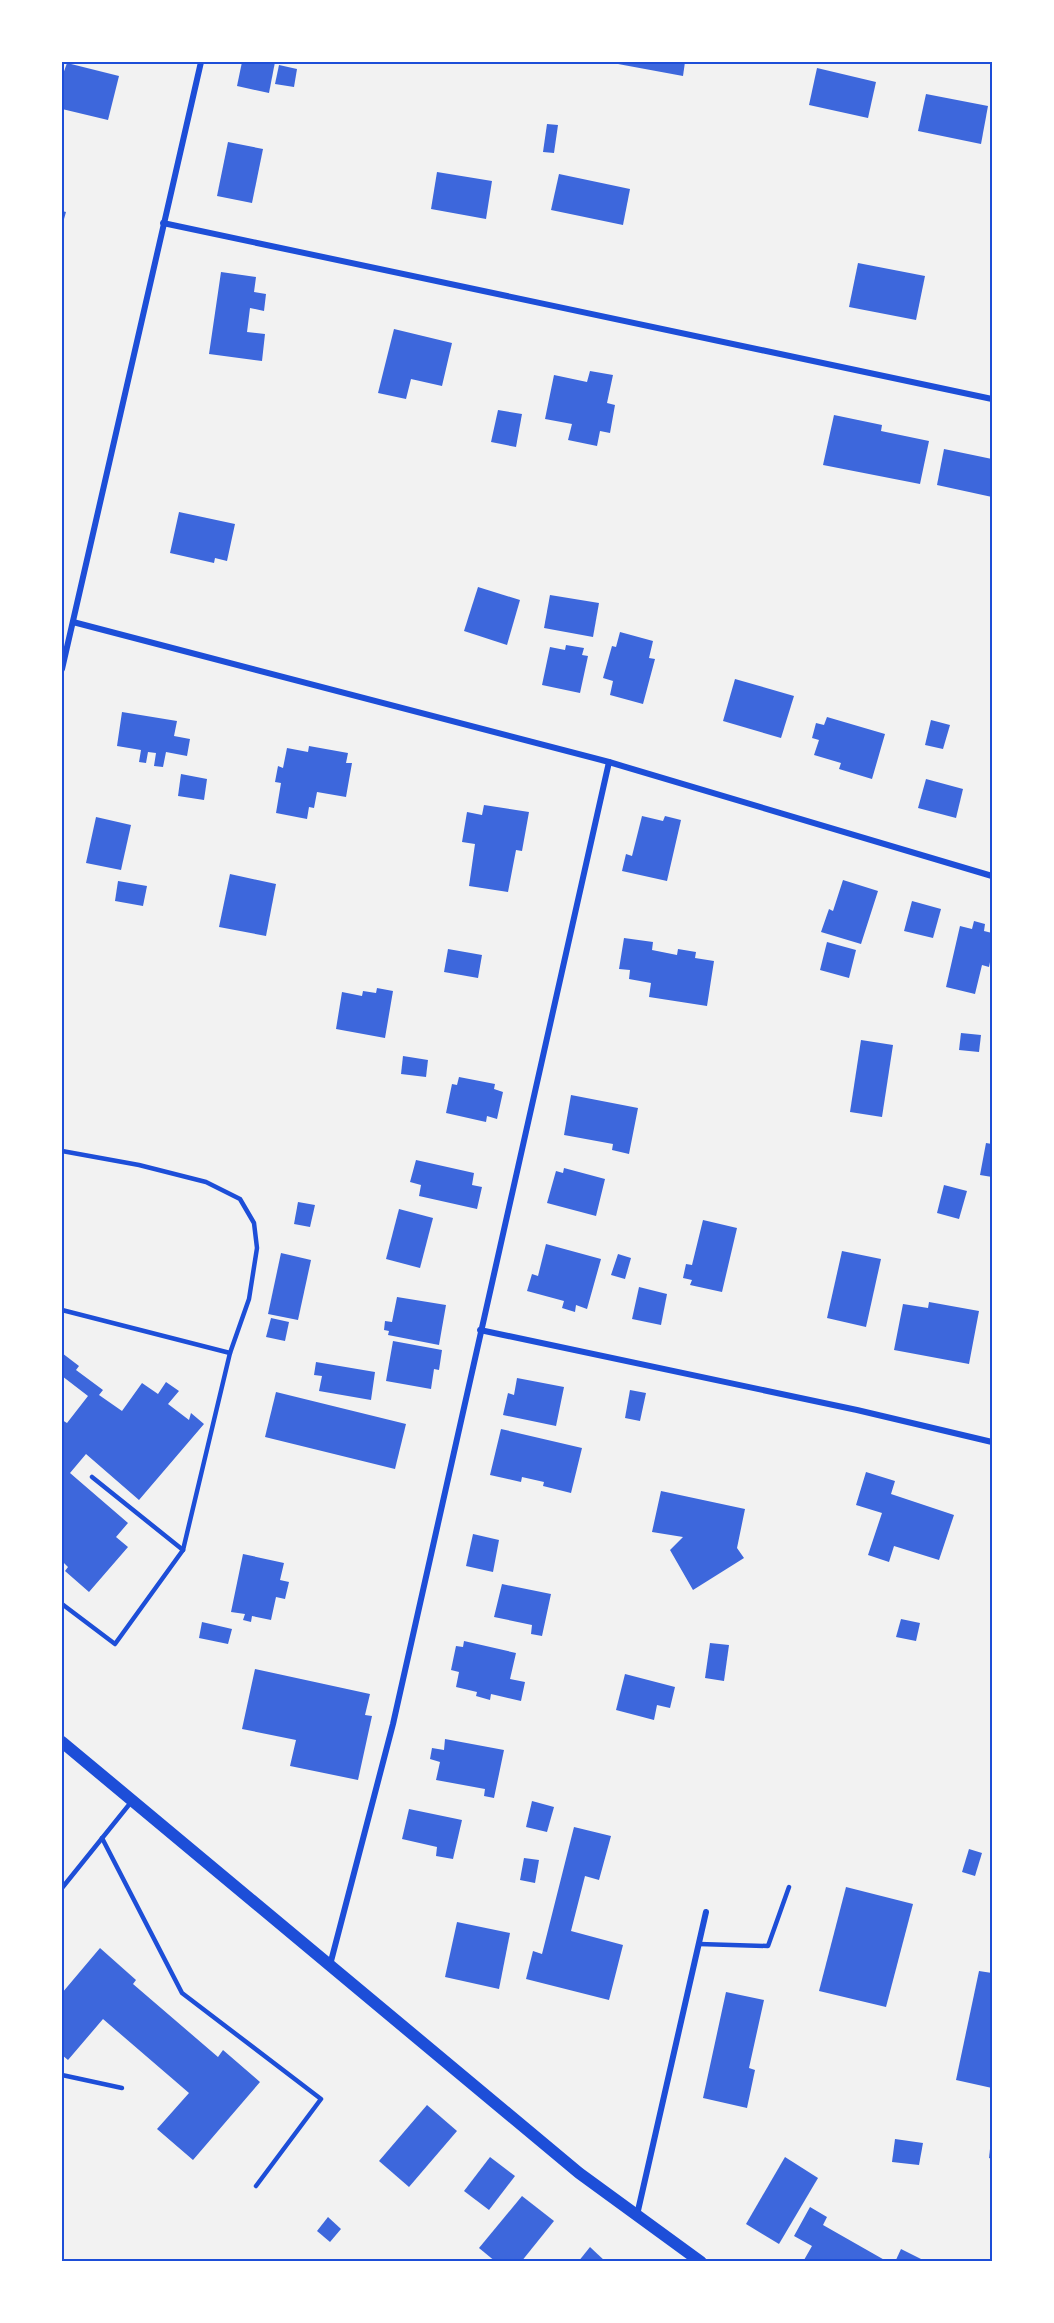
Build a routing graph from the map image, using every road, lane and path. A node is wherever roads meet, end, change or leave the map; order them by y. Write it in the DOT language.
graph roads {
  1 [pos="201,62"];
  2 [pos="163,223"];
  3 [pos="993,399"];
  4 [pos="73,622"];
  5 [pos="62,669"];
  6 [pos="609,762"];
  7 [pos="993,876"];
  8 [pos="62,1151"];
  9 [pos="62,1310"];
  10 [pos="480,1330"];
  11 [pos="230,1353"];
  12 [pos="993,1442"];
  13 [pos="92,1477"];
  14 [pos="183,1550"];
  15 [pos="62,1604"];
  16 [pos="62,1742"];
  17 [pos="132,1801"];
  18 [pos="102,1838"];
  19 [pos="789,1887"];
  20 [pos="62,1888"];
  21 [pos="706,1912"];
  22 [pos="699,1944"];
  23 [pos="330,1966"];
  24 [pos="62,2075"];
  25 [pos="122,2088"];
  26 [pos="256,2186"];
  27 [pos="637,2216"];
  28 [pos="701,2262"];
  1 -- 2 [label="street"];
  2 -- 3 [label="street"];
  2 -- 4 [label="street"];
  4 -- 5 [label="street"];
  4 -- 6 [label="street"];
  6 -- 7 [label="street"];
  6 -- 10 [label="street"];
  8 -- 11 [label="lane"];
  9 -- 11 [label="lane"];
  10 -- 12 [label="street"];
  10 -- 23 [label="street"];
  11 -- 14 [label="lane"];
  13 -- 14 [label="lane"];
  14 -- 15 [label="lane"];
  16 -- 17 [label="main road"];
  17 -- 18 [label="lane"];
  17 -- 23 [label="main road"];
  18 -- 20 [label="lane"];
  18 -- 26 [label="lane"];
  19 -- 22 [label="lane"];
  21 -- 22 [label="street"];
  22 -- 27 [label="street"];
  23 -- 27 [label="main road"];
  24 -- 25 [label="lane"];
  27 -- 28 [label="main road"];
}
